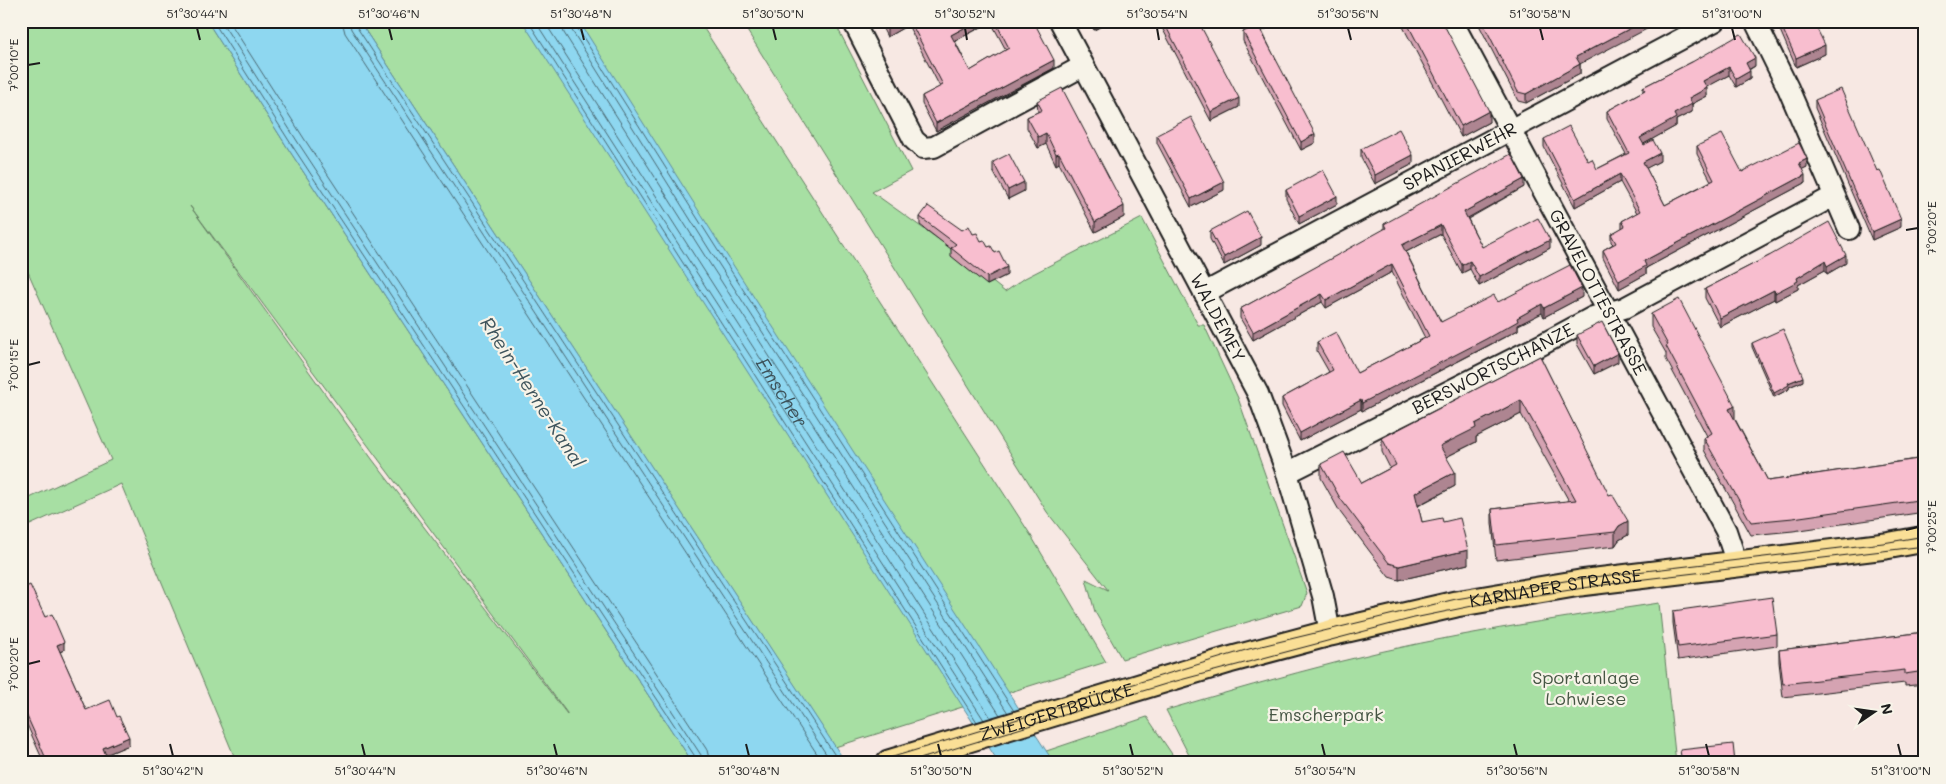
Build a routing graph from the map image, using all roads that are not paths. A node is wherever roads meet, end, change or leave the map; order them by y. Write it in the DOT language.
graph roads {
  1 [pos="853,21"];
  2 [pos="1060,21"];
  3 [pos="1452,21"];
  4 [pos="1715,21"];
  5 [pos="1755,21"];
  6 [pos="1083,66"];
  7 [pos="1511,130"];
  8 [pos="1834,196"];
  9 [pos="1849,229"];
  10 [pos="1204,293"];
  11 [pos="1608,313"];
  12 [pos="1287,473"];
  13 [pos="1925,539"];
  14 [pos="1886,546"];
  15 [pos="1925,546"];
  16 [pos="1737,564"];
  17 [pos="1330,633"];
  18 [pos="1229,660"];
  19 [pos="889,763"];
  1 -- 6 [label="street"];
  2 -- 6 [label="street, WALDEMEY"];
  3 -- 7 [label="street, GRAVELOTTESTRASSE"];
  4 -- 7 [label="street, SPANIERWEHR"];
  5 -- 8 [label="street"];
  6 -- 10 [label="street, WALDEMEY"];
  7 -- 10 [label="street, SPANIERWEHR"];
  7 -- 11 [label="street, GRAVELOTTESTRASSE"];
  8 -- 9 [label="street"];
  8 -- 11 [label="street, BERSWORTSCHANZE"];
  10 -- 12 [label="street, WALDEMEY"];
  11 -- 12 [label="street, BERSWORTSCHANZE"];
  11 -- 16 [label="street, GRAVELOTTESTRASSE"];
  12 -- 17 [label="street, WALDEMEY"];
  13 -- 14 [label="main road, KARNAPER STRASSE"];
  14 -- 15 [label="main road, KARNAPER STRASSE"];
  14 -- 16 [label="main road, KARNAPER STRASSE"];
  16 -- 17 [label="main road, KARNAPER STRASSE"];
  17 -- 18 [label="main road, KARNAPER STRASSE"];
  18 -- 19 [label="main road, ZWEIGERTBRÜCKE"];
}
